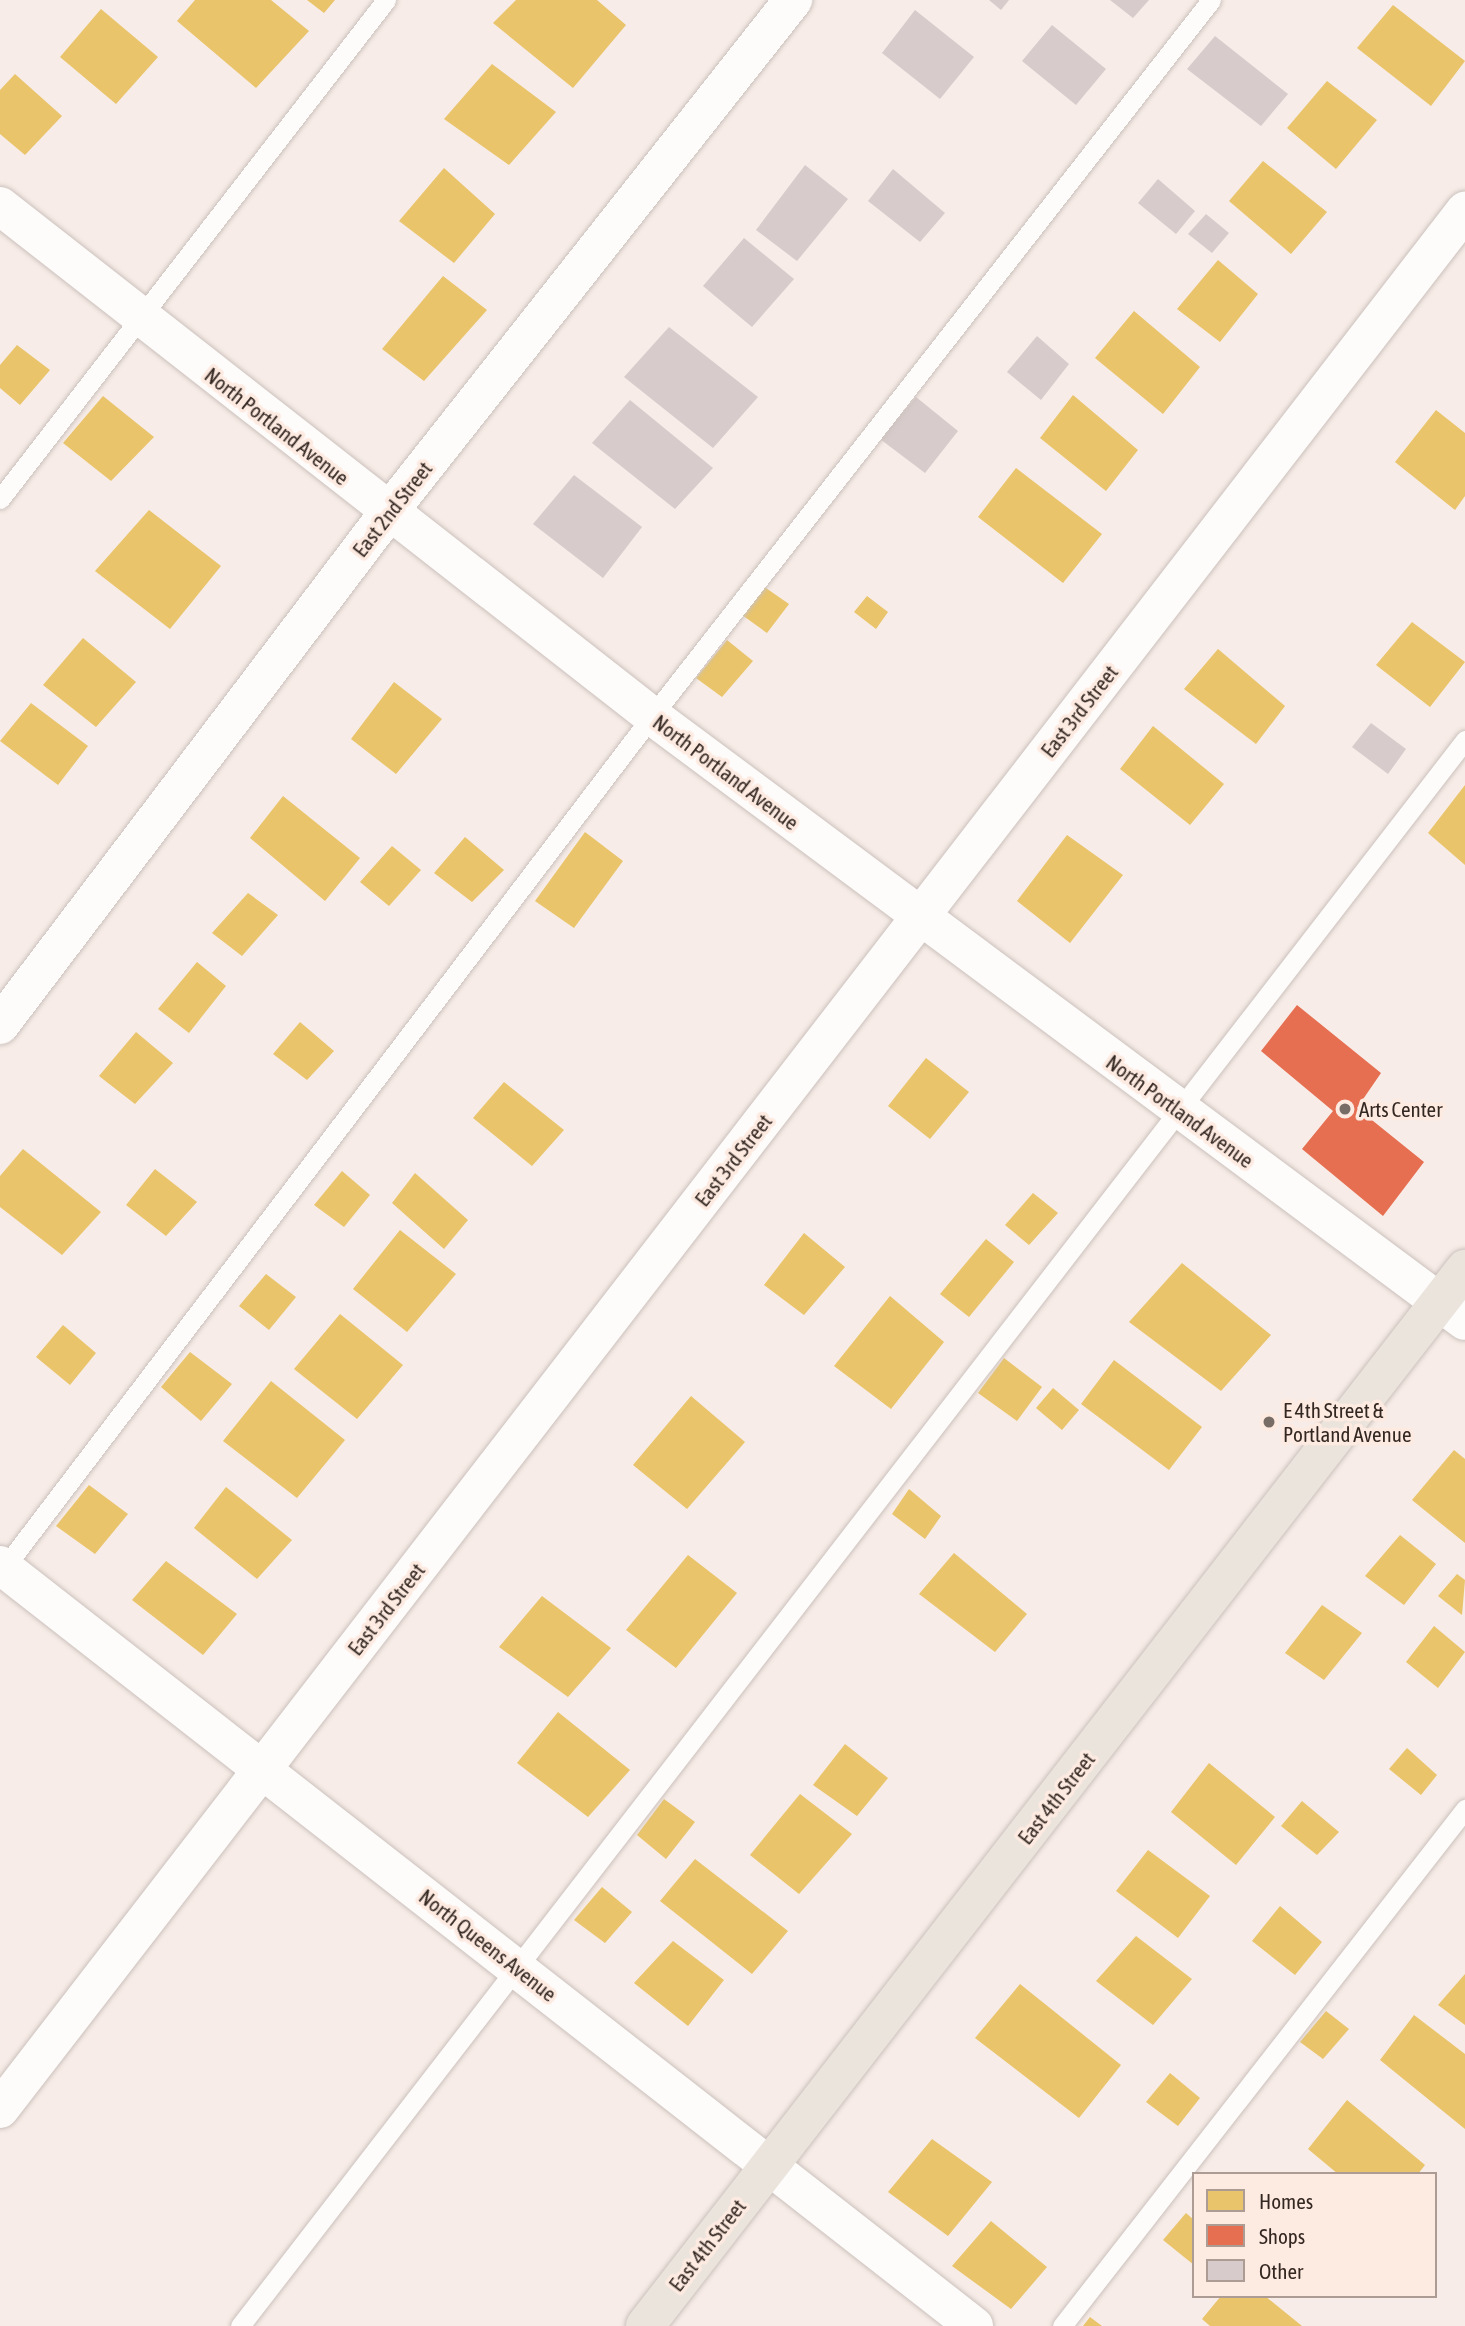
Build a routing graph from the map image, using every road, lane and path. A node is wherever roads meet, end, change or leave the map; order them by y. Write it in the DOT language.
graph roads {
  1 [pos="386,0"];
  2 [pos="793,0"];
  3 [pos="1211,0"];
  4 [pos="0,206"];
  5 [pos="1465,211"];
  6 [pos="140,318"];
  7 [pos="0,499"];
  8 [pos="388,513"];
  9 [pos="652,716"];
  10 [pos="1465,740"];
  11 [pos="920,918"];
  12 [pos="0,1025"];
  13 [pos="1179,1111"];
  14 [pos="1465,1269"];
  15 [pos="1453,1310"];
  16 [pos="1,1568"];
  17 [pos="262,1769"];
  18 [pos="1465,1809"];
  19 [pos="518,1969"];
  20 [pos="0,2109"];
  21 [pos="769,2165"];
  22 [pos="240,2326"];
  23 [pos="645,2326"];
  24 [pos="974,2326"];
  25 [pos="1062,2326"];
  1 -- 6 [label="lane"];
  2 -- 8 [label="street, East 2nd Street"];
  3 -- 9 [label="lane"];
  4 -- 6 [label="street, North Portland Avenue"];
  5 -- 11 [label="street, East 3rd Street"];
  6 -- 7 [label="lane"];
  6 -- 8 [label="street, North Portland Avenue"];
  8 -- 9 [label="street, North Portland Avenue"];
  8 -- 12 [label="street, East 2nd Street"];
  9 -- 11 [label="street, North Portland Avenue"];
  9 -- 16 [label="lane"];
  10 -- 13 [label="lane"];
  11 -- 13 [label="street, North Portland Avenue"];
  11 -- 17 [label="street, East 3rd Street"];
  13 -- 15 [label="street, North Portland Avenue"];
  13 -- 19 [label="lane"];
  14 -- 15 [label="main road, East 4th Street"];
  15 -- 21 [label="main road, East 4th Street"];
  16 -- 17 [label="street, North Queens Avenue"];
  17 -- 19 [label="street, North Queens Avenue"];
  17 -- 20 [label="street, East 3rd Street"];
  18 -- 25 [label="lane"];
  19 -- 21 [label="street, North Queens Avenue"];
  19 -- 22 [label="lane"];
  21 -- 23 [label="main road, East 4th Street"];
  21 -- 24 [label="street, North Queens Avenue"];
}
